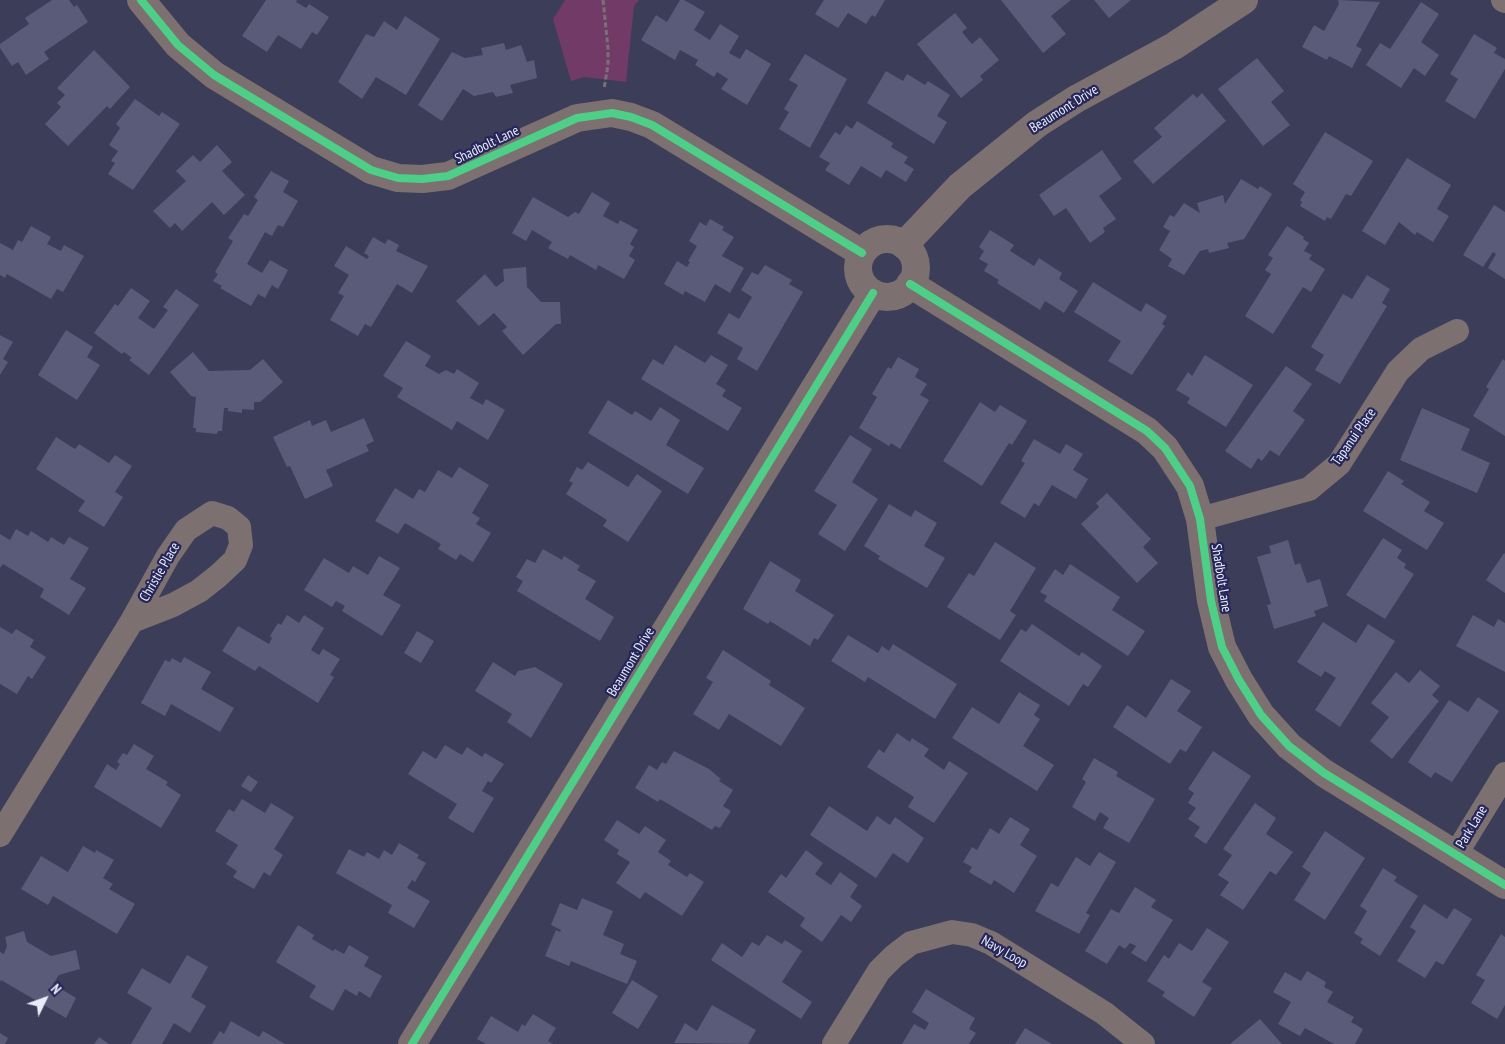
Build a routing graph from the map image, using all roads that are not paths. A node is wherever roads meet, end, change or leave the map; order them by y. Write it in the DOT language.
graph roads {
  1 [pos="141,0"];
  2 [pos="1244,0"];
  3 [pos="904,245"];
  4 [pos="862,253"];
  5 [pos="910,284"];
  6 [pos="873,293"];
  7 [pos="1457,331"];
  8 [pos="1200,519"];
  9 [pos="132,621"];
  10 [pos="1505,774"];
  11 [pos="0,835"];
  12 [pos="1456,854"];
  13 [pos="1505,885"];
  14 [pos="412,1044"];
  15 [pos="834,1044"];
  16 [pos="1143,1044"];
  1 -- 4 [label="street, Shadbolt Lane"];
  2 -- 3 [label="street, Beaumont Drive"];
  3 -- 4 [label="street"];
  3 -- 5 [label="street"];
  4 -- 6 [label="street"];
  5 -- 6 [label="street"];
  5 -- 8 [label="street, Shadbolt Lane"];
  6 -- 14 [label="street, Beaumont Drive"];
  7 -- 8 [label="street, Tapanui Place"];
  8 -- 12 [label="street, Shadbolt Lane"];
  9 -- 9 [label="street, Christie Place"];
  9 -- 11 [label="street, Christie Place"];
  10 -- 12 [label="street, Park Lane"];
  12 -- 13 [label="street, Shadbolt Lane"];
  15 -- 16 [label="street, Navy Loop"];
}
